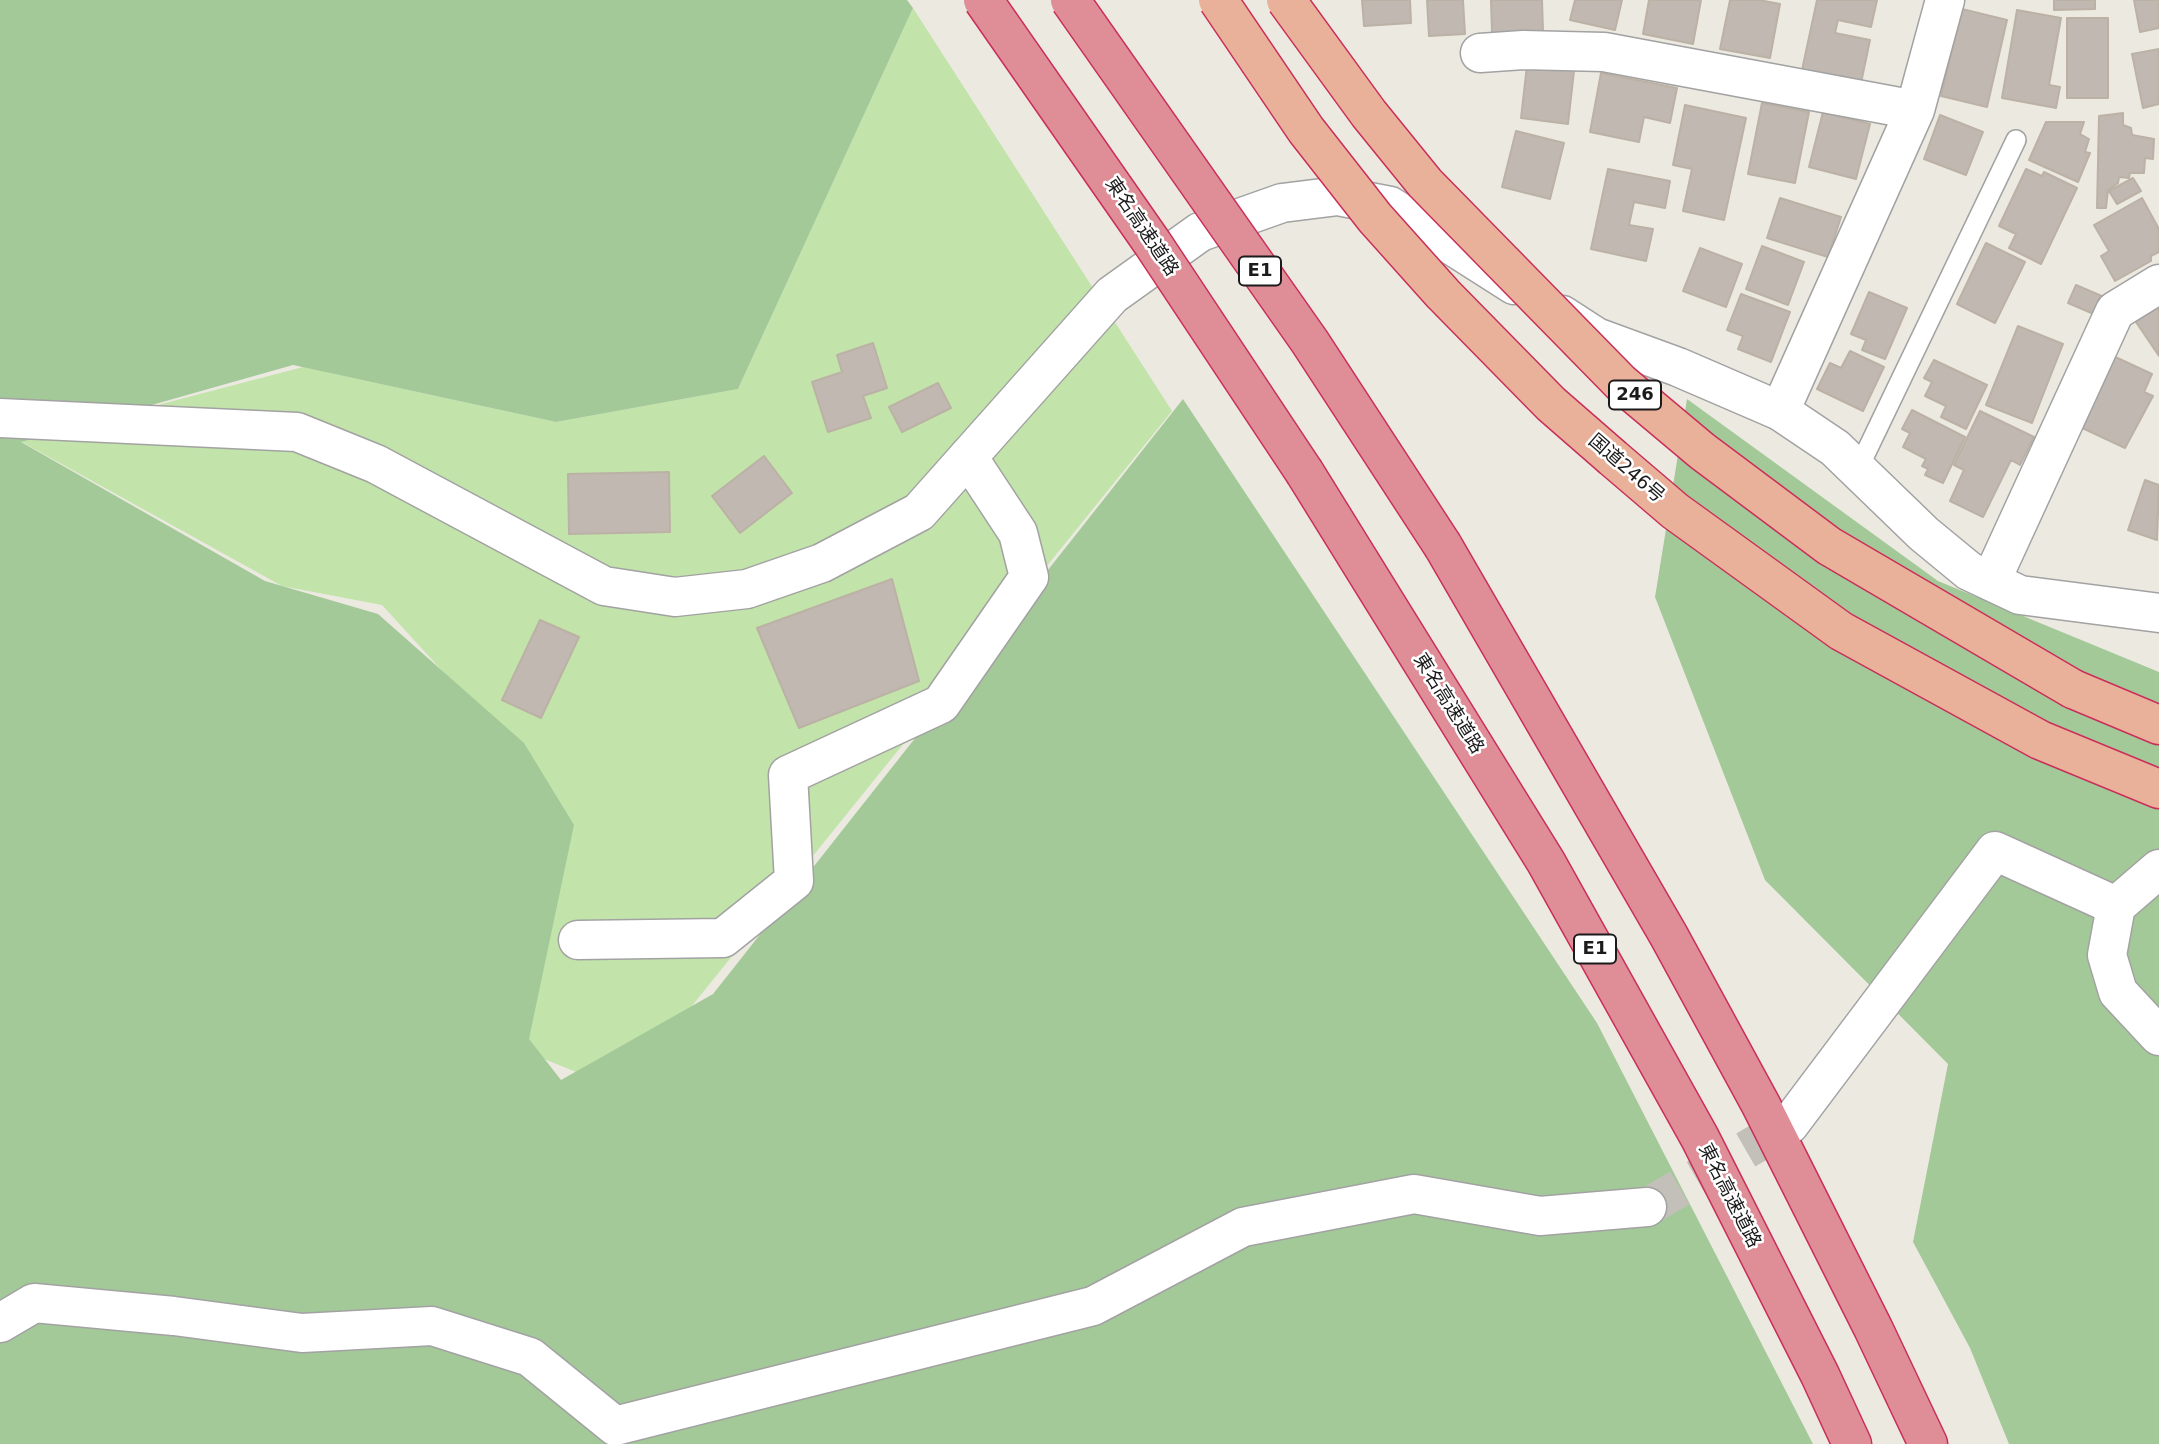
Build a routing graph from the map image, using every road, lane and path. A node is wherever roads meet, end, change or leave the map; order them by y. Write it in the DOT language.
graph roads {
  1 [pos="983,0"];
  2 [pos="1070,0"];
  3 [pos="1218,0"];
  4 [pos="1286,0"];
  5 [pos="1945,0"];
  6 [pos="1480,53"];
  7 [pos="1915,110"];
  8 [pos="2016,140"];
  9 [pos="2159,284"];
  10 [pos="1780,411"];
  11 [pos="0,418"];
  12 [pos="968,457"];
  13 [pos="1858,469"];
  14 [pos="1991,581"];
  15 [pos="2159,613"];
  16 [pos="2159,725"];
  17 [pos="2159,789"];
  18 [pos="2159,869"];
  19 [pos="2116,906"];
  20 [pos="578,940"];
  21 [pos="2159,1036"];
  22 [pos="1789,1125"];
  23 [pos="1647,1207"];
  24 [pos="0,1324"];
  25 [pos="1852,1444"];
  26 [pos="1928,1444"];
  1 -- 25 [label="highway, 東名高速道路 / E1, bridge"];
  2 -- 26 [label="highway, E1, bridge"];
  3 -- 17 [label="highway, 国道246号, bridge"];
  4 -- 16 [label="highway, 246, bridge"];
  5 -- 7 [label="street"];
  6 -- 7 [label="street"];
  7 -- 10 [label="street"];
  8 -- 13 [label="lane"];
  9 -- 14 [label="street"];
  10 -- 12 [label="street"];
  10 -- 13 [label="street"];
  11 -- 12 [label="street"];
  12 -- 20 [label="street"];
  13 -- 14 [label="street"];
  14 -- 15 [label="street"];
  18 -- 19 [label="street"];
  19 -- 21 [label="street"];
  19 -- 22 [label="street"];
  23 -- 24 [label="street"];
}
